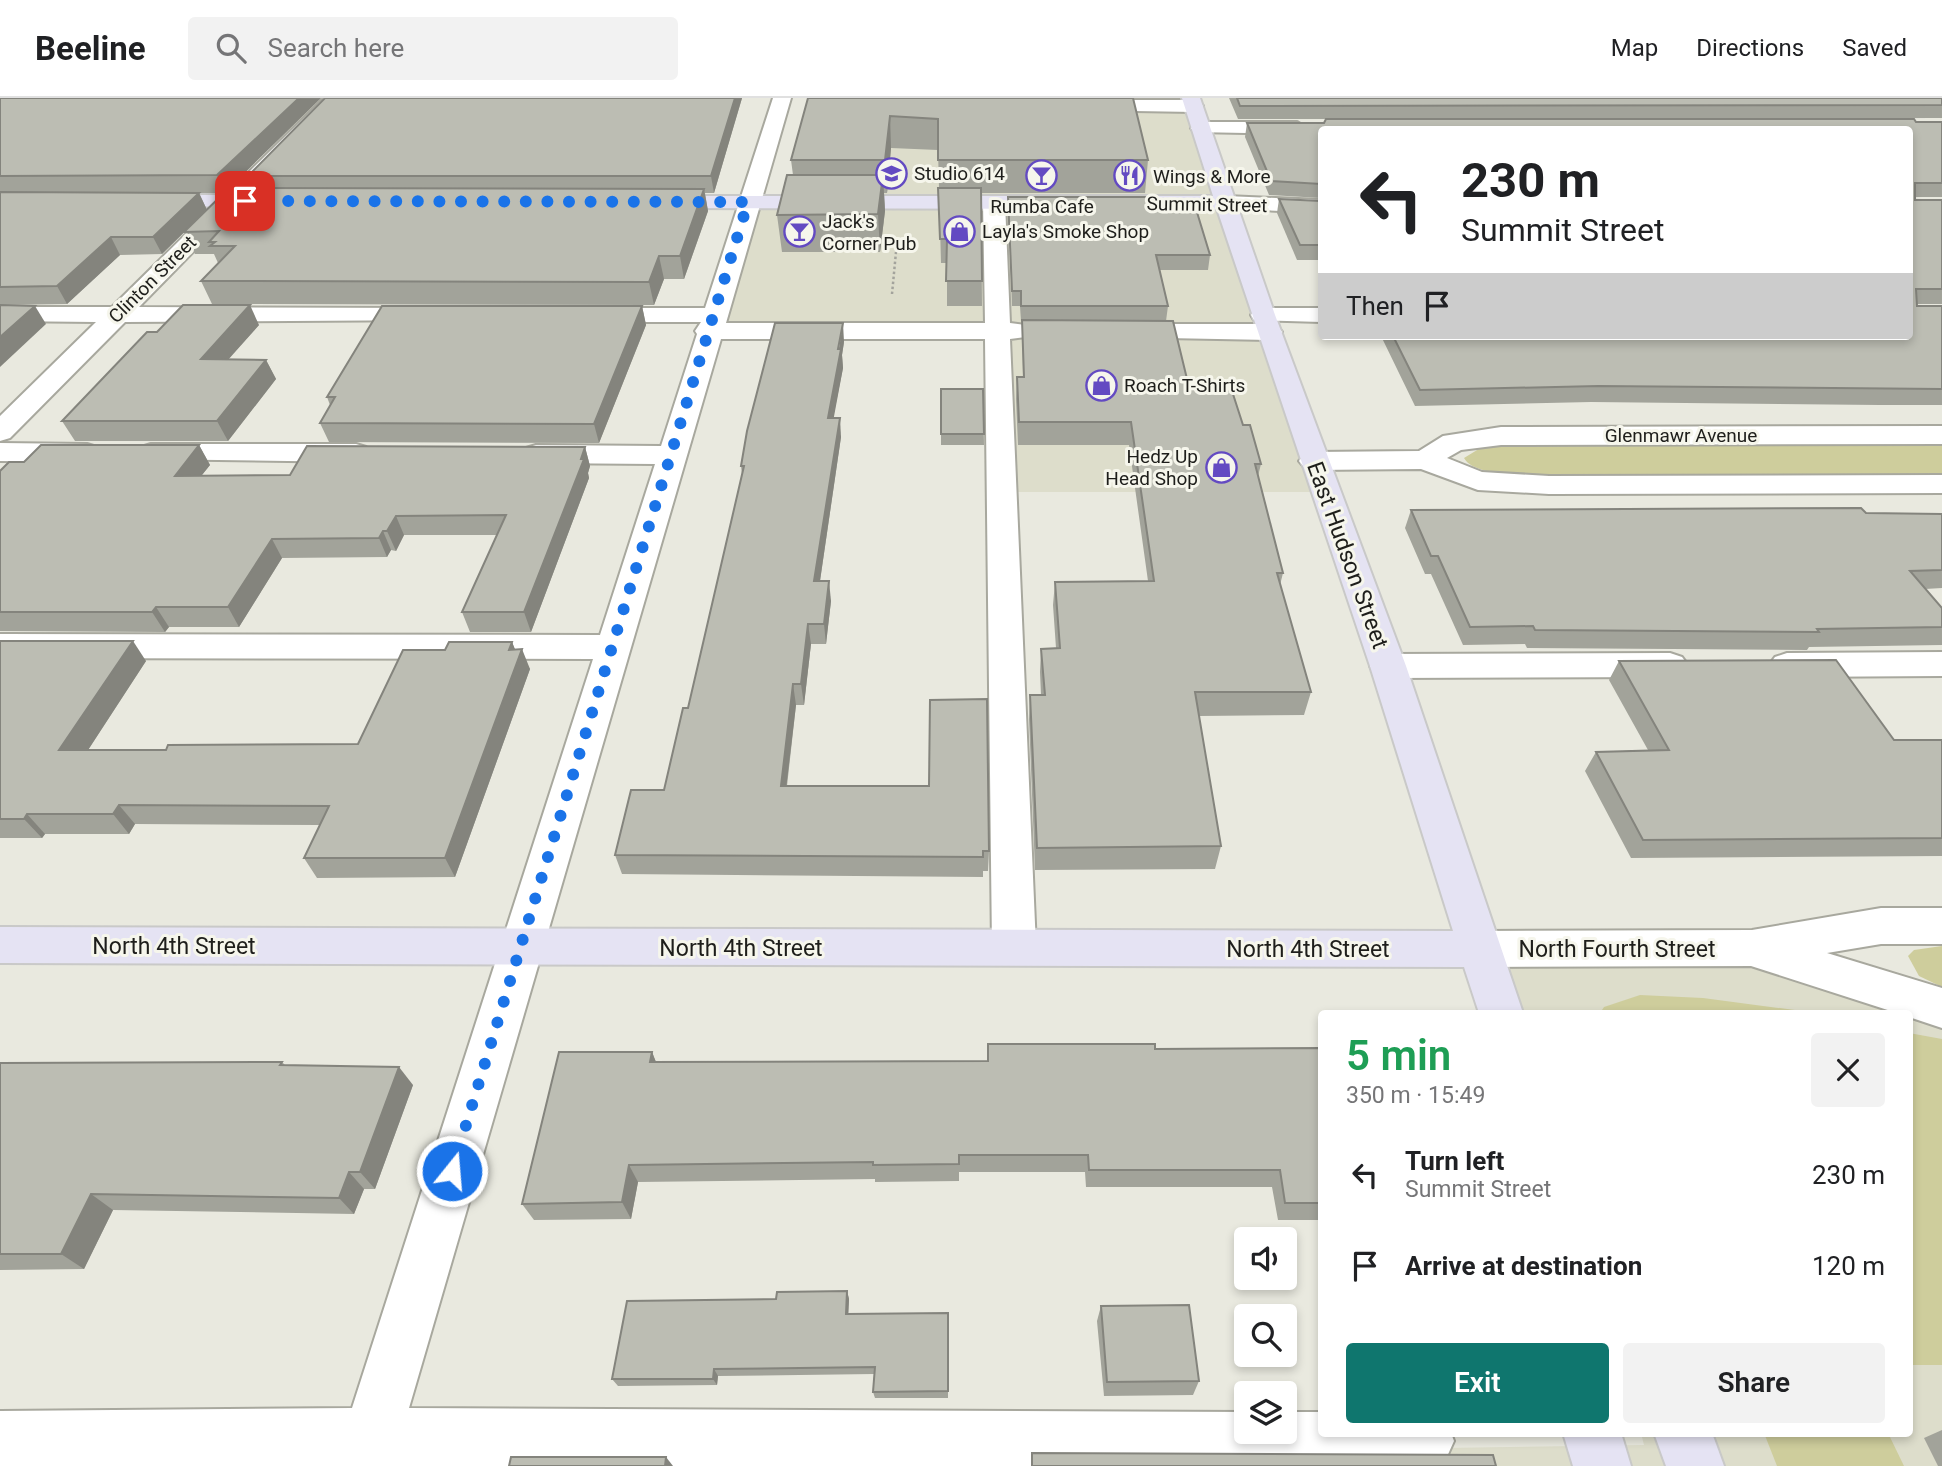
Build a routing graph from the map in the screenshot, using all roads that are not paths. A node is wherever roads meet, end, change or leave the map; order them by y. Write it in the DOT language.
graph roads {
  1 [pos="335,98"];
  2 [pos="1193,102"];
  3 [pos="786,103"];
  4 [pos="1060,106"];
  5 [pos="1202,128"];
  6 [pos="1315,128"];
  7 [pos="133,201"];
  8 [pos="231,201"];
  9 [pos="286,201"];
  10 [pos="627,201"];
  11 [pos="748,202"];
  12 [pos="994,202"];
  13 [pos="1226,203"];
  14 [pos="1318,207"];
  15 [pos="0,314"];
  16 [pos="117,314"];
  17 [pos="455,315"];
  18 [pos="566,315"];
  19 [pos="1318,315"];
  20 [pos="710,323"];
  21 [pos="1266,323"];
  22 [pos="998,331"];
  23 [pos="1048,331"];
  24 [pos="1099,331"];
  25 [pos="0,432"];
  26 [pos="1942,435"];
  27 [pos="0,452"];
  28 [pos="388,453"];
  29 [pos="510,454"];
  30 [pos="670,455"];
  31 [pos="1425,460"];
  32 [pos="1314,461"];
  33 [pos="1942,484"];
  34 [pos="0,646"];
  35 [pos="612,647"];
  36 [pos="1942,664"];
  37 [pos="1705,665"];
  38 [pos="1761,665"];
  39 [pos="1388,666"];
  40 [pos="1942,926"];
  41 [pos="0,945"];
  42 [pos="1014,947"];
  43 [pos="521,948"];
  44 [pos="1752,948"];
  45 [pos="1481,949"];
  46 [pos="1942,1008"];
  47 [pos="1500,1010"];
  48 [pos="1593,1437"];
  49 [pos="1684,1437"];
  50 [pos="0,1440"];
  51 [pos="1425,1441"];
  52 [pos="367,1452"];
  53 [pos="998,1453"];
  54 [pos="1602,1466"];
  55 [pos="1695,1466"];
  1 -- 8 [label="street, Clinton Street"];
  2 -- 4 [label="street"];
  2 -- 5 [label="main road, East Hudson Street"];
  3 -- 11 [label="street"];
  5 -- 6 [label="street"];
  5 -- 13 [label="main road, East Hudson Street"];
  7 -- 8 [label="main road"];
  8 -- 9 [label="main road"];
  8 -- 16 [label="street, Clinton Street"];
  10 -- 11 [label="main road, Summit Street"];
  11 -- 12 [label="main road, Summit Street"];
  11 -- 20 [label="street"];
  12 -- 13 [label="main road, Summit Street"];
  12 -- 22 [label="street"];
  13 -- 14 [label="street, Summit Street"];
  13 -- 21 [label="main road, East Hudson Street"];
  15 -- 16 [label="street"];
  16 -- 17 [label="street"];
  16 -- 25 [label="street, Clinton Street"];
  18 -- 20 [label="street"];
  19 -- 21 [label="street"];
  20 -- 22 [label="street"];
  20 -- 30 [label="street"];
  21 -- 24 [label="street"];
  21 -- 32 [label="main road, East Hudson Street"];
  22 -- 23 [label="street"];
  22 -- 42 [label="street"];
  26 -- 31 [label="street, Glenmawr Avenue"];
  27 -- 28 [label="street"];
  29 -- 30 [label="street"];
  30 -- 35 [label="street"];
  31 -- 32 [label="street"];
  31 -- 33 [label="street"];
  32 -- 39 [label="main road, East Hudson Street"];
  34 -- 35 [label="street"];
  35 -- 43 [label="street"];
  36 -- 38 [label="street"];
  37 -- 39 [label="street"];
  39 -- 45 [label="main road, East Hudson Street"];
  40 -- 44 [label="street, North Fourth Street"];
  41 -- 43 [label="main road, North 4th Street"];
  42 -- 43 [label="main road, North 4th Street"];
  42 -- 45 [label="main road, North 4th Street"];
  43 -- 52 [label="street"];
  44 -- 45 [label="street, North Fourth Street"];
  44 -- 46 [label="street, North Fourth Street"];
  45 -- 47 [label="main road, East Hudson Street"];
  48 -- 54 [label="main road"];
  49 -- 55 [label="main road"];
  50 -- 52 [label="street"];
  51 -- 53 [label="street"];
  52 -- 53 [label="street"];
}
